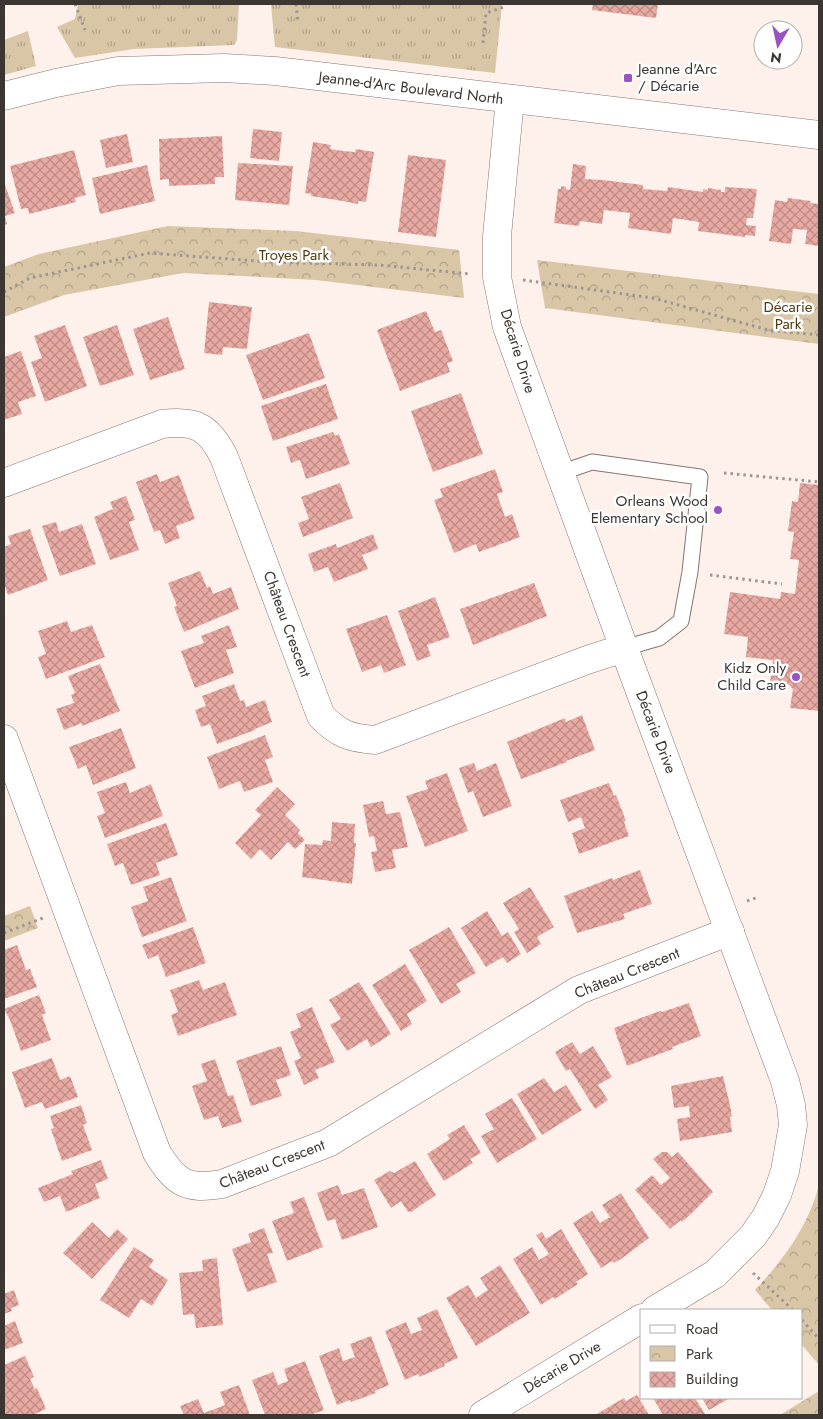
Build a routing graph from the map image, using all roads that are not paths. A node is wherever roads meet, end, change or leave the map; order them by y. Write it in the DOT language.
graph roads {
  1 [pos="4,96"];
  2 [pos="510,100"];
  3 [pos="819,135"];
  4 [pos="560,473"];
  5 [pos="4,483"];
  6 [pos="624,648"];
  7 [pos="4,738"];
  8 [pos="730,931"];
  9 [pos="657,1309"];
  10 [pos="640,1319"];
  11 [pos="483,1415"];
  1 -- 2 [label="street, Jeanne-d'Arc Boulevard North"];
  2 -- 3 [label="street, Jeanne-d'Arc Boulevard North"];
  2 -- 4 [label="street, Décarie Drive"];
  4 -- 6 [label="street, Décarie Drive"];
  4 -- 6 [label="lane"];
  5 -- 6 [label="street, Château Crescent"];
  6 -- 8 [label="street, Décarie Drive"];
  7 -- 8 [label="street, Château Crescent"];
  8 -- 9 [label="street, Décarie Drive"];
  10 -- 11 [label="street, Décarie Drive"];
}
